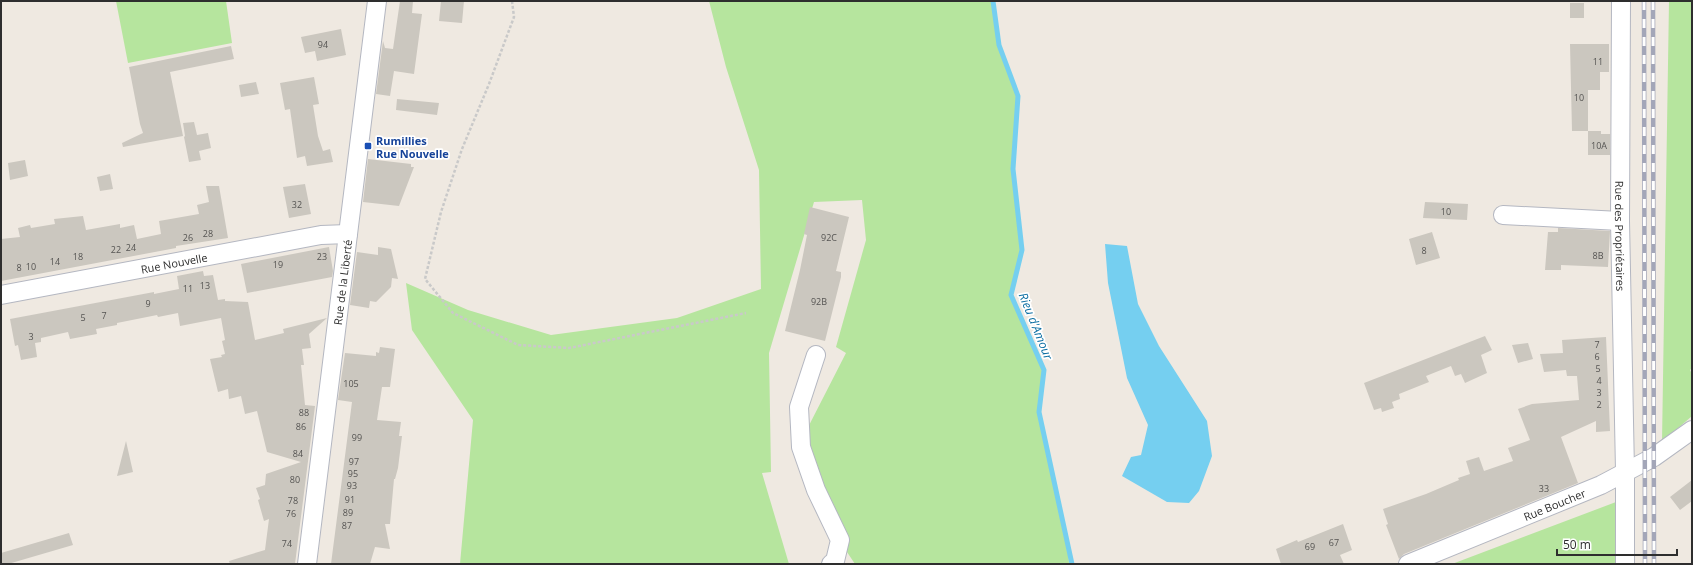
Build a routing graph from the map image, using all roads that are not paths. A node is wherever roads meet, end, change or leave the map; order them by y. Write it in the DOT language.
graph roads {
  1 [pos="377,1"];
  2 [pos="1621,1"];
  3 [pos="1503,215"];
  4 [pos="1620,221"];
  5 [pos="348,234"];
  6 [pos="1,295"];
  7 [pos="816,354"];
  8 [pos="1692,430"];
  9 [pos="1625,471"];
  10 [pos="307,564"];
  11 [pos="831,564"];
  12 [pos="1408,564"];
  13 [pos="1626,564"];
  1 -- 5 [label="street, Rue de la Liberté"];
  2 -- 4 [label="street, Rue des Propriétaires"];
  3 -- 4 [label="street"];
  4 -- 9 [label="street, Rue des Propriétaires"];
  5 -- 6 [label="street, Rue Nouvelle"];
  5 -- 10 [label="street, Rue de la Liberté"];
  7 -- 11 [label="street"];
  8 -- 9 [label="street, Rue Boucher"];
  9 -- 12 [label="street, Rue Boucher"];
  9 -- 13 [label="street, Rue des Propriétaires"];
}
